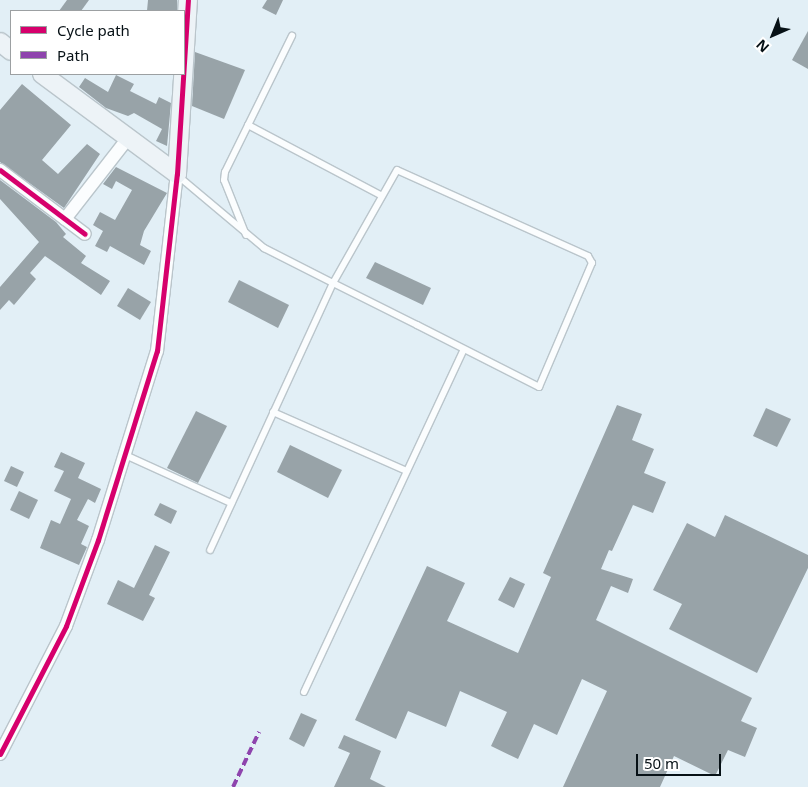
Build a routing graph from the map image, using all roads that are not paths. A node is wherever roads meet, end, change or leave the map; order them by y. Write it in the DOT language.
graph roads {
  1 [pos="188,0"];
  2 [pos="292,36"];
  3 [pos="0,42"];
  4 [pos="10,50"];
  5 [pos="43,75"];
  6 [pos="248,125"];
  7 [pos="128,138"];
  8 [pos="0,170"];
  9 [pos="176,174"];
  10 [pos="380,195"];
  11 [pos="64,219"];
  12 [pos="85,234"];
  13 [pos="247,237"];
  14 [pos="333,283"];
  15 [pos="464,349"];
  16 [pos="274,412"];
  17 [pos="123,454"];
  18 [pos="407,471"];
  19 [pos="231,503"];
  20 [pos="210,550"];
  21 [pos="304,692"];
  22 [pos="0,754"];
  1 -- 9 [label="street"];
  2 -- 6 [label="lane"];
  3 -- 4 [label="street"];
  5 -- 7 [label="street"];
  6 -- 10 [label="lane"];
  6 -- 13 [label="lane"];
  7 -- 9 [label="street"];
  7 -- 11 [label="street"];
  8 -- 11 [label="street"];
  9 -- 13 [label="lane"];
  9 -- 17 [label="street"];
  10 -- 14 [label="lane"];
  10 -- 15 [label="lane"];
  11 -- 12 [label="street"];
  13 -- 14 [label="lane"];
  14 -- 15 [label="lane"];
  14 -- 16 [label="lane"];
  15 -- 18 [label="lane"];
  16 -- 18 [label="lane"];
  16 -- 19 [label="lane"];
  17 -- 19 [label="lane"];
  17 -- 22 [label="street"];
  18 -- 21 [label="lane"];
  19 -- 20 [label="lane"];
}
